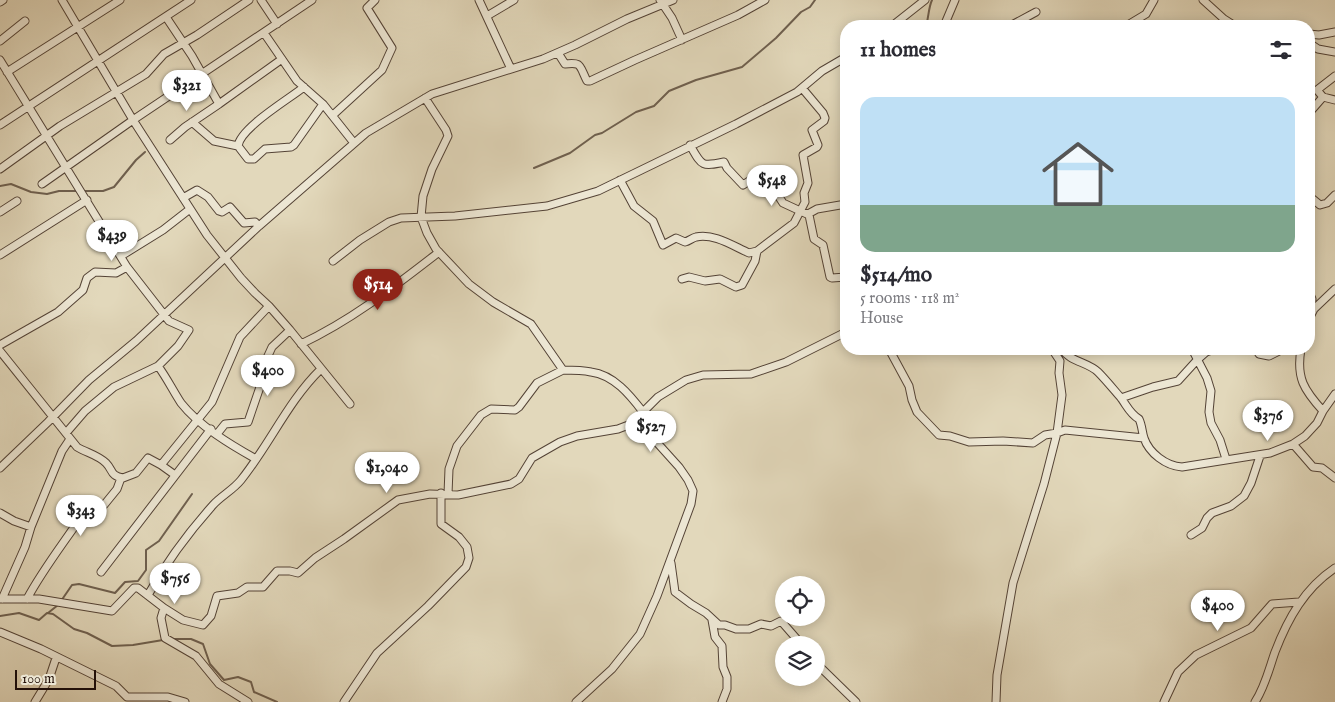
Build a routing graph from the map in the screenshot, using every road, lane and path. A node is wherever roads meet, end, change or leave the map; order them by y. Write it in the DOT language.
graph roads {
  1 [pos="3,0"];
  2 [pos="62,0"];
  3 [pos="120,0"];
  4 [pos="192,0"];
  5 [pos="249,0"];
  6 [pos="261,0"];
  7 [pos="312,0"];
  8 [pos="375,0"];
  9 [pos="479,0"];
  10 [pos="514,0"];
  11 [pos="673,0"];
  12 [pos="765,0"];
  13 [pos="925,0"];
  14 [pos="956,0"];
  15 [pos="1154,0"];
  16 [pos="1203,0"];
  17 [pos="0,2"];
  18 [pos="661,2"];
  19 [pos="1036,12"];
  20 [pos="487,16"];
  21 [pos="166,17"];
  22 [pos="900,20"];
  23 [pos="947,20"];
  24 [pos="1021,20"];
  25 [pos="1136,20"];
  26 [pos="1226,20"];
  27 [pos="24,21"];
  28 [pos="277,24"];
  29 [pos="78,27"];
  30 [pos="1335,32"];
  31 [pos="264,33"];
  32 [pos="1315,35"];
  33 [pos="682,40"];
  34 [pos="0,41"];
  35 [pos="184,43"];
  36 [pos="1315,47"];
  37 [pos="1335,52"];
  38 [pos="558,53"];
  39 [pos="282,59"];
  40 [pos="0,60"];
  41 [pos="98,60"];
  42 [pos="840,60"];
  43 [pos="511,69"];
  44 [pos="7,72"];
  45 [pos="202,74"];
  46 [pos="1335,76"];
  47 [pos="304,87"];
  48 [pos="802,88"];
  49 [pos="116,91"];
  50 [pos="1323,97"];
  51 [pos="425,98"];
  52 [pos="1335,100"];
  53 [pos="219,104"];
  54 [pos="323,104"];
  55 [pos="29,106"];
  56 [pos="1315,106"];
  57 [pos="0,115"];
  58 [pos="333,115"];
  59 [pos="133,120"];
  60 [pos="192,122"];
  61 [pos="2,124"];
  62 [pos="48,135"];
  63 [pos="170,140"];
  64 [pos="354,143"];
  65 [pos="690,145"];
  66 [pos="238,146"];
  67 [pos="67,166"];
  68 [pos="0,169"];
  69 [pos="620,180"];
  70 [pos="42,184"];
  71 [pos="83,194"];
  72 [pos="1335,195"];
  73 [pos="183,198"];
  74 [pos="17,201"];
  75 [pos="1315,203"];
  76 [pos="840,205"];
  77 [pos="190,209"];
  78 [pos="0,212"];
  79 [pos="800,212"];
  80 [pos="808,214"];
  81 [pos="421,217"];
  82 [pos="259,226"];
  83 [pos="757,251"];
  84 [pos="439,252"];
  85 [pos="0,255"];
  86 [pos="121,256"];
  87 [pos="225,259"];
  88 [pos="333,261"];
  89 [pos="128,267"];
  90 [pos="840,277"];
  91 [pos="682,279"];
  92 [pos="1335,289"];
  93 [pos="269,306"];
  94 [pos="1315,311"];
  95 [pos="164,316"];
  96 [pos="290,330"];
  97 [pos="840,335"];
  98 [pos="301,344"];
  99 [pos="0,345"];
  100 [pos="0,351"];
  101 [pos="892,355"];
  102 [pos="1056,355"];
  103 [pos="1068,355"];
  104 [pos="1196,355"];
  105 [pos="1205,355"];
  106 [pos="1301,355"];
  107 [pos="1198,359"];
  108 [pos="158,366"];
  109 [pos="321,369"];
  110 [pos="563,370"];
  111 [pos="1335,394"];
  112 [pos="1121,398"];
  113 [pos="350,404"];
  114 [pos="1323,411"];
  115 [pos="643,412"];
  116 [pos="54,416"];
  117 [pos="198,419"];
  118 [pos="639,421"];
  119 [pos="214,432"];
  120 [pos="1057,433"];
  121 [pos="68,436"];
  122 [pos="1144,438"];
  123 [pos="1293,444"];
  124 [pos="1260,456"];
  125 [pos="256,459"];
  126 [pos="1226,459"];
  127 [pos="161,465"];
  128 [pos="0,468"];
  129 [pos="175,475"];
  130 [pos="121,478"];
  131 [pos="1335,478"];
  132 [pos="444,494"];
  133 [pos="0,513"];
  134 [pos="31,527"];
  135 [pos="1191,535"];
  136 [pos="670,560"];
  137 [pos="1335,568"];
  138 [pos="101,572"];
  139 [pos="148,595"];
  140 [pos="1,599"];
  141 [pos="27,599"];
  142 [pos="1299,602"];
  143 [pos="164,608"];
  144 [pos="712,620"];
  145 [pos="0,632"];
  146 [pos="794,636"];
  147 [pos="56,658"];
  148 [pos="825,672"];
  149 [pos="34,702"];
  150 [pos="185,702"];
  151 [pos="248,702"];
  152 [pos="344,702"];
  153 [pos="576,702"];
  154 [pos="722,702"];
  155 [pos="856,702"];
  156 [pos="996,702"];
  157 [pos="1164,702"];
  158 [pos="1255,702"];
  1 -- 17 [label="street"];
  2 -- 29 [label="street"];
  3 -- 29 [label="street"];
  4 -- 21 [label="street"];
  5 -- 35 [label="street"];
  6 -- 28 [label="street"];
  7 -- 28 [label="street"];
  8 -- 58 [label="street"];
  9 -- 20 [label="street"];
  10 -- 20 [label="street"];
  11 -- 18 [label="street"];
  12 -- 33 [label="street"];
  13 -- 22 [label="street"];
  14 -- 23 [label="street"];
  15 -- 25 [label="street"];
  16 -- 26 [label="street"];
  18 -- 33 [label="street"];
  18 -- 38 [label="street"];
  19 -- 24 [label="street"];
  20 -- 43 [label="street"];
  21 -- 35 [label="street"];
  21 -- 41 [label="street"];
  27 -- 34 [label="street"];
  28 -- 31 [label="street"];
  29 -- 41 [label="street"];
  29 -- 44 [label="street"];
  30 -- 32 [label="street"];
  31 -- 39 [label="street"];
  31 -- 45 [label="street"];
  33 -- 38 [label="street"];
  35 -- 45 [label="street"];
  35 -- 49 [label="street"];
  36 -- 37 [label="street"];
  38 -- 43 [label="street"];
  39 -- 47 [label="street"];
  39 -- 53 [label="street"];
  40 -- 44 [label="street"];
  41 -- 49 [label="street"];
  41 -- 55 [label="street"];
  42 -- 48 [label="street"];
  43 -- 51 [label="street"];
  44 -- 55 [label="street"];
  45 -- 53 [label="street"];
  45 -- 59 [label="street"];
  46 -- 50 [label="street"];
  47 -- 54 [label="street"];
  47 -- 66 [label="street"];
  48 -- 65 [label="street"];
  48 -- 79 [label="street"];
  49 -- 59 [label="street"];
  49 -- 62 [label="street"];
  50 -- 52 [label="street"];
  50 -- 56 [label="street"];
  51 -- 64 [label="street"];
  51 -- 81 [label="street"];
  53 -- 60 [label="street"];
  54 -- 58 [label="street"];
  54 -- 66 [label="street"];
  55 -- 61 [label="street"];
  55 -- 62 [label="street"];
  57 -- 61 [label="street"];
  58 -- 64 [label="street"];
  59 -- 67 [label="street"];
  59 -- 73 [label="street"];
  60 -- 63 [label="street"];
  60 -- 66 [label="street"];
  62 -- 67 [label="street"];
  62 -- 68 [label="street"];
  64 -- 82 [label="street"];
  65 -- 69 [label="street"];
  65 -- 79 [label="street"];
  67 -- 70 [label="street"];
  67 -- 71 [label="street"];
  69 -- 81 [label="street"];
  69 -- 83 [label="street"];
  71 -- 85 [label="street"];
  71 -- 86 [label="street"];
  72 -- 75 [label="street"];
  73 -- 77 [label="street"];
  73 -- 82 [label="street"];
  74 -- 78 [label="street"];
  76 -- 80 [label="street"];
  77 -- 86 [label="street"];
  77 -- 87 [label="street"];
  79 -- 80 [label="street"];
  79 -- 83 [label="street"];
  80 -- 90 [label="street"];
  81 -- 84 [label="street"];
  81 -- 88 [label="street"];
  82 -- 87 [label="street"];
  83 -- 91 [label="street"];
  84 -- 98 [label="street"];
  84 -- 110 [label="street"];
  86 -- 89 [label="street"];
  87 -- 93 [label="street"];
  87 -- 95 [label="street"];
  89 -- 95 [label="street"];
  89 -- 99 [label="street"];
  92 -- 94 [label="street"];
  93 -- 96 [label="street"];
  93 -- 117 [label="street"];
  95 -- 108 [label="street"];
  95 -- 116 [label="street"];
  96 -- 98 [label="street"];
  96 -- 119 [label="street"];
  97 -- 115 [label="street"];
  98 -- 109 [label="street"];
  100 -- 116 [label="street"];
  101 -- 120 [label="street"];
  102 -- 120 [label="street"];
  103 -- 112 [label="street"];
  104 -- 107 [label="street"];
  105 -- 107 [label="street"];
  106 -- 114 [label="street"];
  107 -- 112 [label="street"];
  107 -- 126 [label="street"];
  108 -- 117 [label="street"];
  108 -- 121 [label="street"];
  109 -- 113 [label="street"];
  109 -- 125 [label="street"];
  110 -- 115 [label="street"];
  110 -- 132 [label="street"];
  111 -- 114 [label="street"];
  112 -- 122 [label="street"];
  114 -- 123 [label="street"];
  115 -- 118 [label="street"];
  116 -- 121 [label="street"];
  116 -- 128 [label="street"];
  117 -- 119 [label="street"];
  117 -- 127 [label="street"];
  118 -- 132 [label="street"];
  118 -- 136 [label="street"];
  119 -- 125 [label="street"];
  119 -- 129 [label="street"];
  120 -- 122 [label="street"];
  120 -- 156 [label="street"];
  121 -- 130 [label="street"];
  121 -- 134 [label="street"];
  122 -- 126 [label="street"];
  123 -- 124 [label="street"];
  123 -- 131 [label="street"];
  124 -- 126 [label="street"];
  124 -- 135 [label="street"];
  125 -- 139 [label="street"];
  127 -- 129 [label="street"];
  127 -- 130 [label="street"];
  129 -- 138 [label="street"];
  130 -- 141 [label="street"];
  132 -- 143 [label="street"];
  132 -- 152 [label="street"];
  133 -- 134 [label="street"];
  134 -- 140 [label="street"];
  136 -- 144 [label="street"];
  136 -- 153 [label="street"];
  137 -- 142 [label="street"];
  139 -- 141 [label="street"];
  139 -- 143 [label="street"];
  140 -- 141 [label="street"];
  142 -- 157 [label="street"];
  142 -- 158 [label="street"];
  143 -- 151 [label="street"];
  144 -- 146 [label="street"];
  144 -- 154 [label="street"];
  145 -- 147 [label="street"];
  147 -- 149 [label="street"];
  147 -- 150 [label="street"];
  148 -- 155 [label="street"];
}
